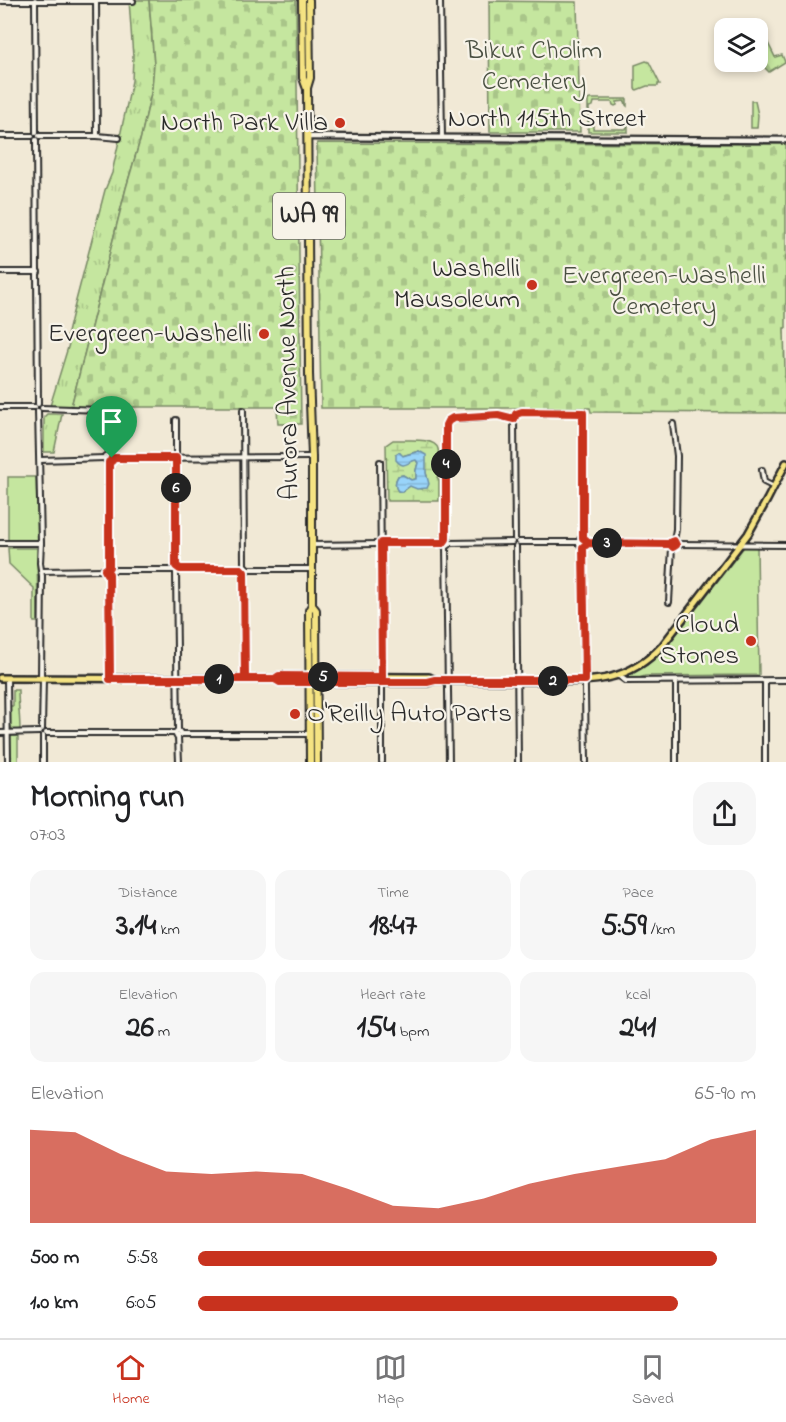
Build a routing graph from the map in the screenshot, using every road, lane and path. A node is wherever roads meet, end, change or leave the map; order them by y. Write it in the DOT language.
graph roads {
  1 [pos="35,0"];
  2 [pos="96,0"];
  3 [pos="302,0"];
  4 [pos="309,0"];
  5 [pos="440,0"];
  6 [pos="0,1"];
  7 [pos="133,1"];
  8 [pos="307,89"];
  9 [pos="0,136"];
  10 [pos="36,136"];
  11 [pos="97,136"];
  12 [pos="308,137"];
  13 [pos="119,138"];
  14 [pos="442,138"];
  15 [pos="786,140"];
  16 [pos="0,272"];
  17 [pos="38,272"];
  18 [pos="0,407"];
  19 [pos="38,408"];
  20 [pos="243,410"];
  21 [pos="514,419"];
  22 [pos="176,420"];
  23 [pos="674,424"];
  24 [pos="312,457"];
  25 [pos="109,458"];
  26 [pos="176,458"];
  27 [pos="243,458"];
  28 [pos="40,460"];
  29 [pos="380,462"];
  30 [pos="786,463"];
  31 [pos="762,470"];
  32 [pos="774,487"];
  33 [pos="581,540"];
  34 [pos="516,542"];
  35 [pos="0,543"];
  36 [pos="41,543"];
  37 [pos="381,543"];
  38 [pos="446,543"];
  39 [pos="673,544"];
  40 [pos="741,544"];
  41 [pos="312,545"];
  42 [pos="585,545"];
  43 [pos="786,545"];
  44 [pos="176,569"];
  45 [pos="244,569"];
  46 [pos="312,569"];
  47 [pos="41,571"];
  48 [pos="109,571"];
  49 [pos="669,602"];
  50 [pos="618,675"];
  51 [pos="0,678"];
  52 [pos="8,678"];
  53 [pos="42,678"];
  54 [pos="110,679"];
  55 [pos="177,679"];
  56 [pos="245,679"];
  57 [pos="314,679"];
  58 [pos="382,680"];
  59 [pos="449,680"];
  60 [pos="585,680"];
  61 [pos="786,680"];
  62 [pos="517,681"];
  63 [pos="676,681"];
  64 [pos="765,681"];
  65 [pos="42,732"];
  66 [pos="0,733"];
  67 [pos="7,733"];
  68 [pos="178,733"];
  69 [pos="310,735"];
  70 [pos="8,762"];
  71 [pos="43,762"];
  72 [pos="179,762"];
  73 [pos="310,762"];
  74 [pos="316,762"];
  75 [pos="382,762"];
  76 [pos="449,762"];
  77 [pos="518,762"];
  78 [pos="585,762"];
  79 [pos="676,762"];
  80 [pos="765,762"];
  1 -- 2 [label="street"];
  1 -- 6 [label="street"];
  1 -- 10 [label="street"];
  2 -- 7 [label="street"];
  2 -- 11 [label="street"];
  3 -- 8 [label="highway, Aurora Avenue North / WA 99"];
  4 -- 8 [label="highway, Aurora Avenue North / WA 99"];
  5 -- 14 [label="street"];
  8 -- 12 [label="highway, Aurora Avenue North / WA 99"];
  9 -- 10 [label="street"];
  10 -- 11 [label="street"];
  10 -- 17 [label="street"];
  11 -- 13 [label="street"];
  12 -- 14 [label="street, North 115th Street"];
  12 -- 24 [label="highway, Aurora Avenue North / WA 99"];
  14 -- 15 [label="street, North 115th Street"];
  16 -- 17 [label="street"];
  17 -- 19 [label="street"];
  18 -- 19 [label="street"];
  19 -- 25 [label="street"];
  19 -- 28 [label="street"];
  20 -- 27 [label="street"];
  21 -- 33 [label="street"];
  21 -- 34 [label="street"];
  21 -- 38 [label="street"];
  22 -- 26 [label="street"];
  23 -- 39 [label="street"];
  24 -- 27 [label="street"];
  24 -- 41 [label="highway, Aurora Avenue North / WA 99"];
  25 -- 26 [label="street"];
  25 -- 28 [label="street"];
  25 -- 48 [label="street"];
  26 -- 27 [label="street"];
  26 -- 44 [label="street"];
  27 -- 45 [label="street"];
  28 -- 36 [label="street"];
  29 -- 37 [label="street"];
  30 -- 32 [label="main road"];
  31 -- 32 [label="street"];
  32 -- 40 [label="main road"];
  33 -- 34 [label="street"];
  33 -- 42 [label="street"];
  34 -- 38 [label="street"];
  34 -- 62 [label="street"];
  35 -- 36 [label="street"];
  36 -- 47 [label="street"];
  37 -- 38 [label="street"];
  37 -- 41 [label="street"];
  37 -- 58 [label="street"];
  38 -- 59 [label="street"];
  39 -- 40 [label="street"];
  39 -- 42 [label="street"];
  39 -- 49 [label="street"];
  40 -- 43 [label="street"];
  40 -- 50 [label="main road"];
  41 -- 46 [label="highway, Aurora Avenue North / WA 99"];
  42 -- 60 [label="street"];
  44 -- 45 [label="street"];
  44 -- 48 [label="street"];
  44 -- 55 [label="street"];
  45 -- 46 [label="street"];
  45 -- 56 [label="street"];
  46 -- 57 [label="highway, Aurora Avenue North / WA 99"];
  47 -- 48 [label="street"];
  47 -- 53 [label="street"];
  48 -- 54 [label="street"];
  50 -- 60 [label="main road"];
  50 -- 63 [label="street"];
  51 -- 52 [label="main road"];
  52 -- 53 [label="main road"];
  52 -- 67 [label="street"];
  53 -- 54 [label="main road"];
  53 -- 65 [label="street"];
  54 -- 55 [label="main road"];
  55 -- 56 [label="main road"];
  55 -- 68 [label="street"];
  56 -- 57 [label="main road"];
  57 -- 58 [label="main road"];
  57 -- 69 [label="highway, Aurora Avenue North / WA 99"];
  57 -- 74 [label="highway, Aurora Avenue North / WA 99"];
  58 -- 59 [label="main road"];
  58 -- 75 [label="street"];
  59 -- 62 [label="main road"];
  59 -- 76 [label="street"];
  60 -- 62 [label="main road"];
  60 -- 78 [label="street"];
  61 -- 64 [label="street"];
  62 -- 77 [label="street"];
  63 -- 64 [label="street"];
  63 -- 79 [label="street"];
  64 -- 80 [label="street"];
  65 -- 67 [label="street"];
  65 -- 68 [label="street"];
  65 -- 71 [label="street"];
  66 -- 67 [label="street"];
  67 -- 70 [label="street"];
  68 -- 69 [label="street"];
  68 -- 72 [label="street"];
  69 -- 73 [label="highway, Aurora Avenue North / WA 99"];
}
